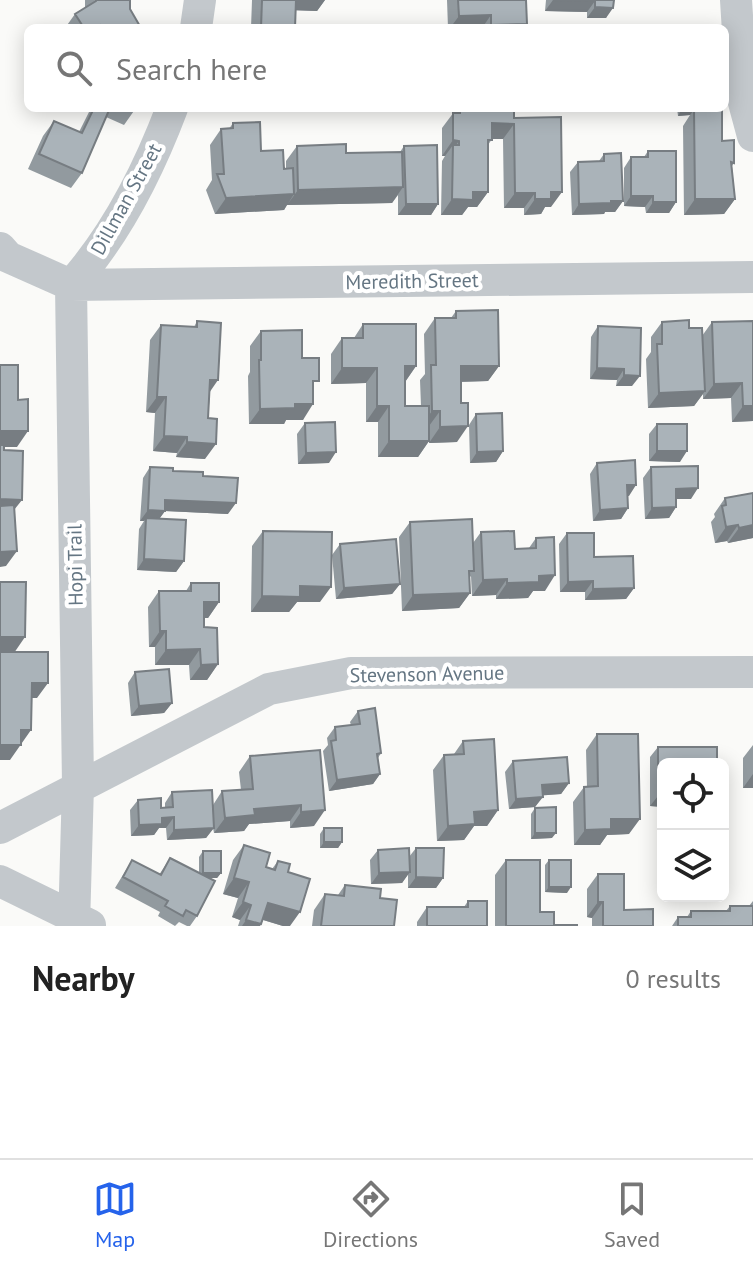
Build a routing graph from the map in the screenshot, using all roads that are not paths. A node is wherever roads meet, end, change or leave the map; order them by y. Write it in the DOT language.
graph roads {
  1 [pos="200,0"];
  2 [pos="736,0"];
  3 [pos="197,24"];
  4 [pos="170,112"];
  5 [pos="753,136"];
  6 [pos="0,248"];
  7 [pos="753,277"];
  8 [pos="71,285"];
  9 [pos="753,672"];
  10 [pos="78,785"];
  11 [pos="0,828"];
  12 [pos="0,881"];
  13 [pos="80,923"];
  1 -- 3 [label="street"];
  2 -- 5 [label="street"];
  4 -- 8 [label="street, Dillman Street"];
  6 -- 8 [label="street"];
  7 -- 8 [label="street, Meredith Street"];
  8 -- 10 [label="street, Hopi Trail"];
  9 -- 10 [label="street, Stevenson Avenue"];
  10 -- 11 [label="street, Stevenson Avenue"];
  10 -- 13 [label="street, Hopi Trail"];
  12 -- 13 [label="street"];
}
